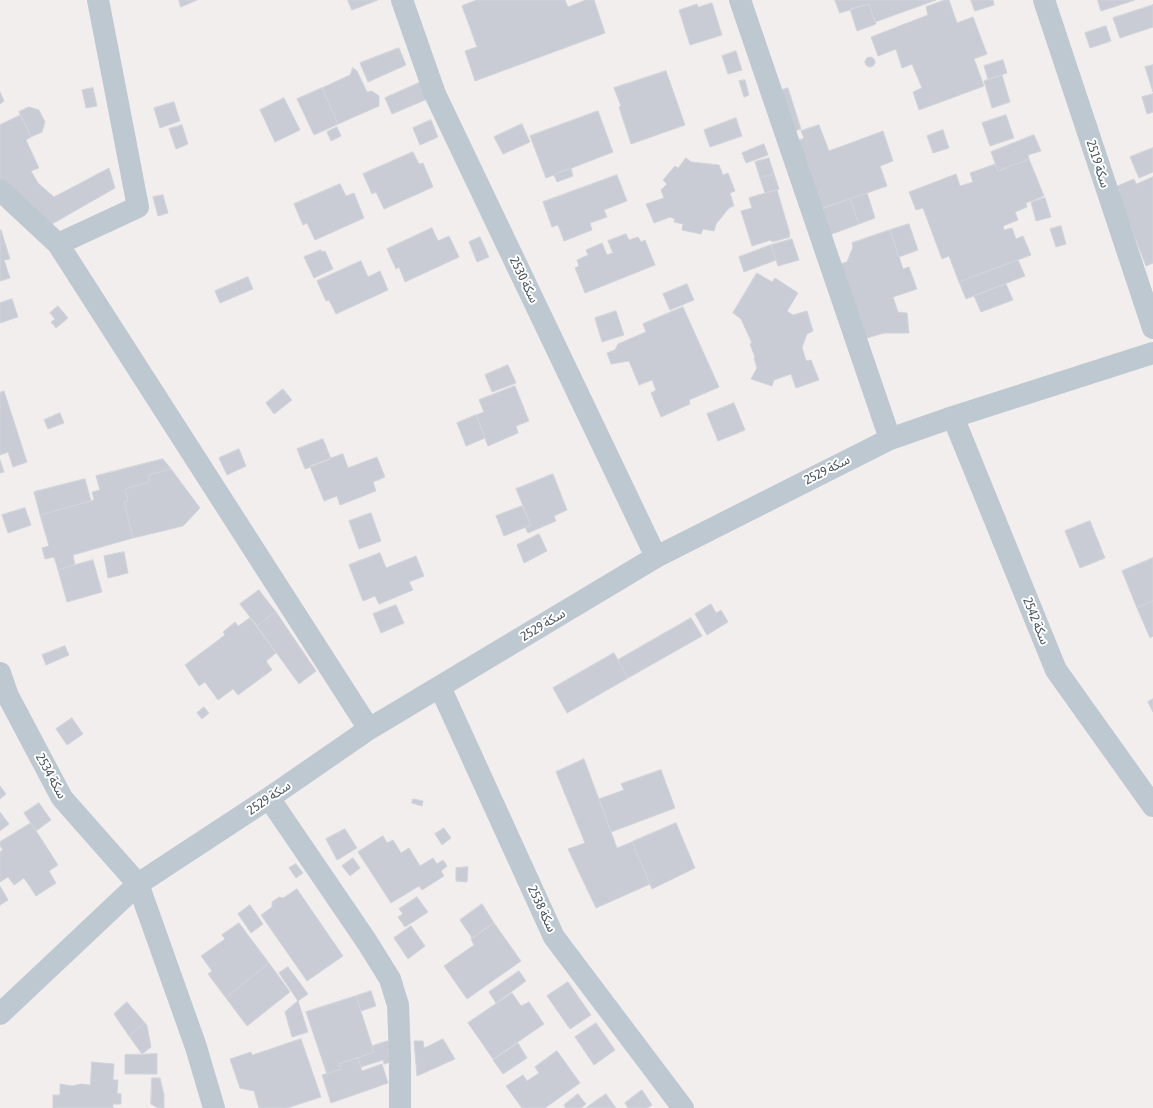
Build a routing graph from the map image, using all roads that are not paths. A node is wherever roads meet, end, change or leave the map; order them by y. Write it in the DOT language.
graph roads {
  1 [pos="98,0"];
  2 [pos="402,0"];
  3 [pos="740,0"];
  4 [pos="1044,0"];
  5 [pos="0,190"];
  6 [pos="58,244"];
  7 [pos="1153,328"];
  8 [pos="1153,353"];
  9 [pos="953,416"];
  10 [pos="890,439"];
  11 [pos="656,557"];
  12 [pos="0,673"];
  13 [pos="440,687"];
  14 [pos="369,729"];
  15 [pos="270,798"];
  16 [pos="1153,806"];
  17 [pos="138,884"];
  18 [pos="0,1014"];
  19 [pos="214,1108"];
  20 [pos="400,1108"];
  21 [pos="683,1108"];
  1 -- 6 [label="street"];
  2 -- 11 [label="street, سكة 2530"];
  3 -- 10 [label="street"];
  4 -- 7 [label="street, سكة 2519"];
  5 -- 6 [label="street"];
  6 -- 14 [label="street"];
  8 -- 9 [label="street, سكة 2529"];
  9 -- 10 [label="street, سكة 2529"];
  9 -- 16 [label="street, سكة 2542"];
  10 -- 11 [label="street, سكة 2529"];
  11 -- 13 [label="street, سكة 2529"];
  12 -- 17 [label="street, سكة 2534"];
  13 -- 14 [label="street, سكة 2529"];
  13 -- 21 [label="street, سكة 2538"];
  14 -- 15 [label="street, سكة 2529"];
  15 -- 17 [label="street, سكة 2529"];
  15 -- 20 [label="street"];
  17 -- 18 [label="street, سكة 2529"];
  17 -- 19 [label="street"];
}
